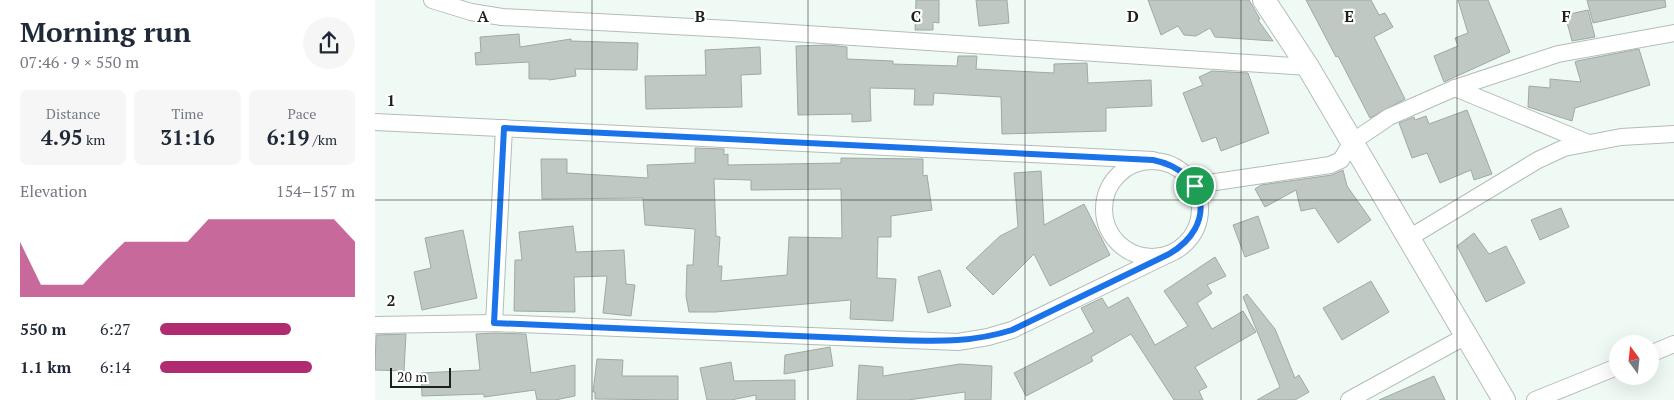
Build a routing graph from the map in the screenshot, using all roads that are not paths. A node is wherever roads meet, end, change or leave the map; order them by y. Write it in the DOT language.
graph roads {
  1 [pos="432,0"];
  2 [pos="1264,0"];
  3 [pos="1674,33"];
  4 [pos="1308,67"];
  5 [pos="1455,88"];
  6 [pos="375,122"];
  7 [pos="504,128"];
  8 [pos="1674,134"];
  9 [pos="1352,142"];
  10 [pos="1586,142"];
  11 [pos="1153,160"];
  12 [pos="1195,186"];
  13 [pos="1409,238"];
  14 [pos="1169,254"];
  15 [pos="494,323"];
  16 [pos="375,325"];
  17 [pos="1466,336"];
  18 [pos="1674,344"];
  19 [pos="1659,350"];
  20 [pos="1609,370"];
  21 [pos="1349,400"];
  22 [pos="1504,400"];
  23 [pos="1535,400"];
  1 -- 4 [label="street"];
  2 -- 4 [label="main road"];
  3 -- 5 [label="street"];
  4 -- 9 [label="main road"];
  5 -- 9 [label="street"];
  5 -- 10 [label="street"];
  6 -- 7 [label="street"];
  7 -- 11 [label="street"];
  7 -- 15 [label="street"];
  8 -- 10 [label="street"];
  9 -- 12 [label="street"];
  9 -- 13 [label="main road"];
  10 -- 13 [label="street"];
  11 -- 12 [label="street"];
  11 -- 14 [label="street"];
  12 -- 14 [label="street"];
  13 -- 17 [label="main road"];
  14 -- 15 [label="street"];
  15 -- 16 [label="street"];
  17 -- 21 [label="street"];
  17 -- 22 [label="main road"];
  18 -- 19 [label="street"];
  20 -- 23 [label="street"];
}
